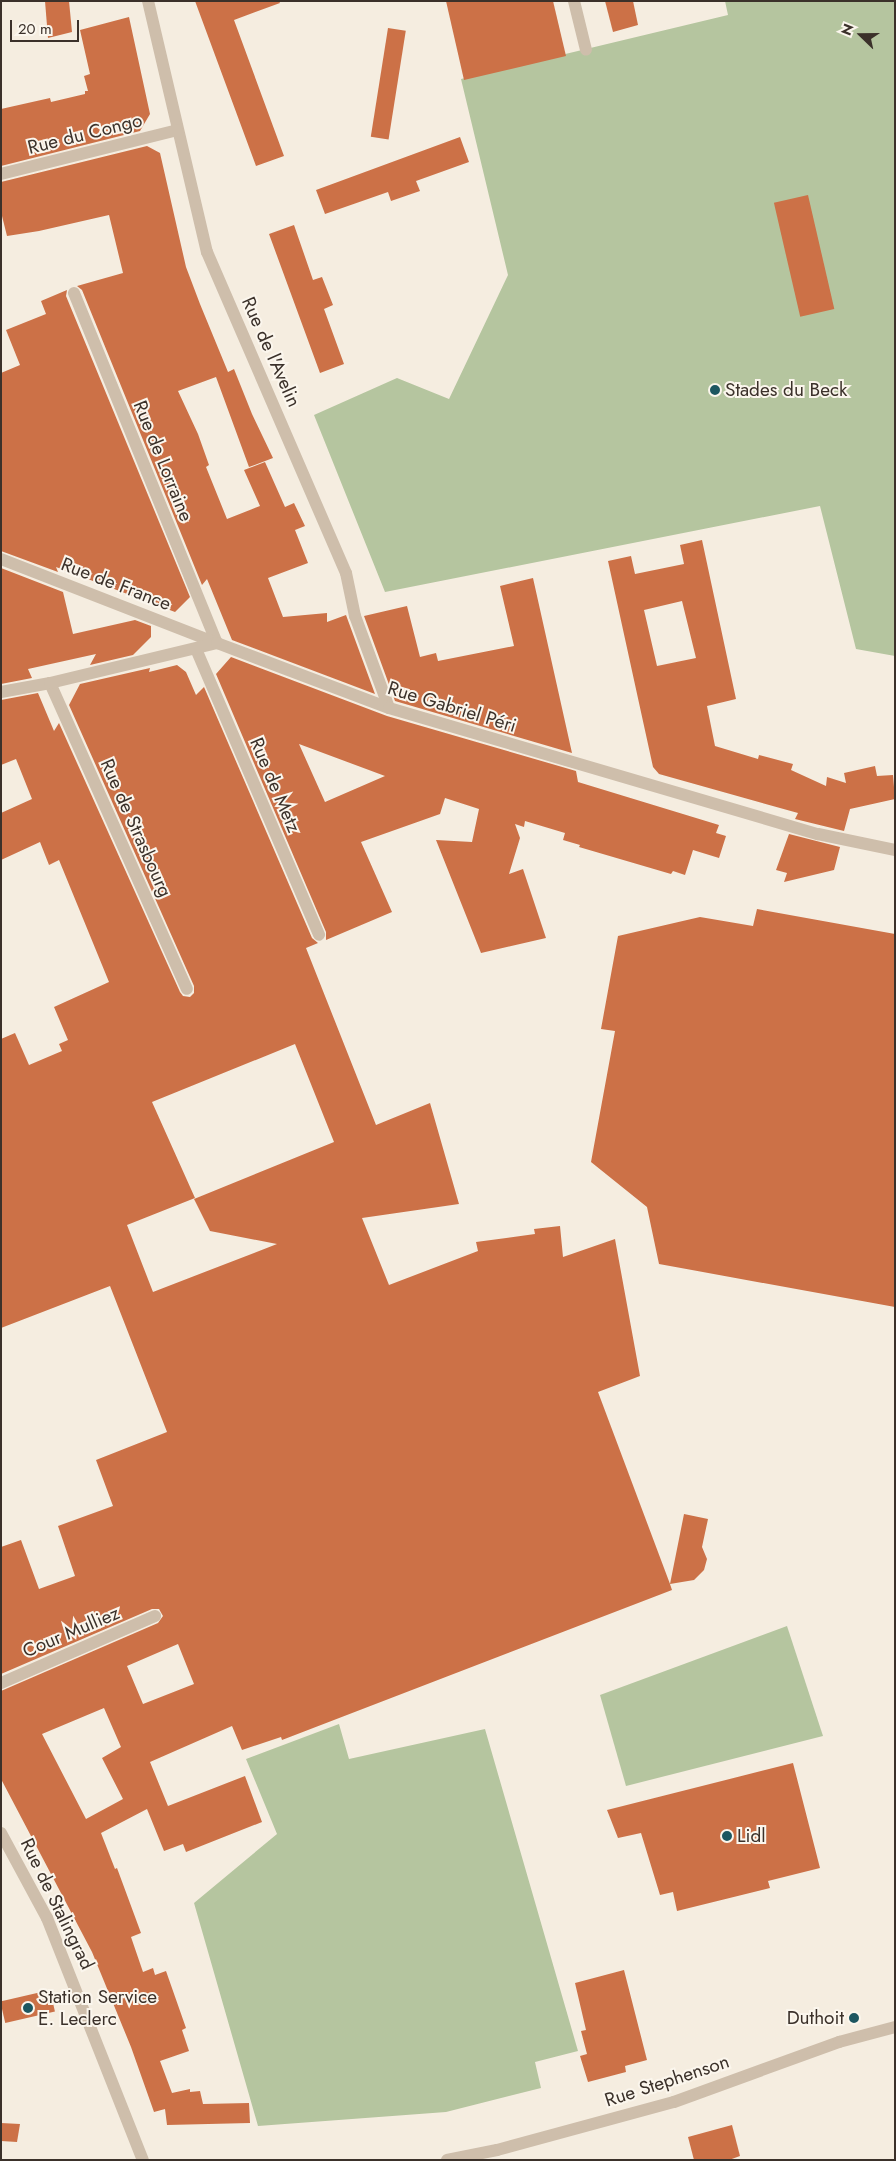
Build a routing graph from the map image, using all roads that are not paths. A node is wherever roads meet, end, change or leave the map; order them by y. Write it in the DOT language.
graph roads {
  1 [pos="148,1"];
  2 [pos="574,1"];
  3 [pos="586,50"];
  4 [pos="177,130"];
  5 [pos="1,174"];
  6 [pos="74,293"];
  7 [pos="1,559"];
  8 [pos="217,644"];
  9 [pos="196,649"];
  10 [pos="50,683"];
  11 [pos="1,692"];
  12 [pos="389,708"];
  13 [pos="895,850"];
  14 [pos="319,936"];
  15 [pos="187,989"];
  16 [pos="155,1616"];
  17 [pos="1,1683"];
  18 [pos="1,1833"];
  19 [pos="895,2027"];
  20 [pos="143,2160"];
  21 [pos="447,2160"];
  1 -- 4 [label="street, Rue de l'Avelin"];
  2 -- 3 [label="street"];
  4 -- 5 [label="street, Rue du Congo"];
  4 -- 12 [label="street, Rue de l'Avelin"];
  6 -- 8 [label="street, Rue de Lorraine"];
  7 -- 8 [label="street, Rue de France"];
  8 -- 9 [label="street"];
  8 -- 12 [label="street, Rue Gabriel Péri"];
  9 -- 10 [label="street"];
  9 -- 14 [label="street, Rue de Metz"];
  10 -- 11 [label="street"];
  10 -- 15 [label="street, Rue de Strasbourg"];
  12 -- 13 [label="street, Rue Gabriel Péri"];
  16 -- 17 [label="street, Cour Mulliez"];
  18 -- 20 [label="street, Rue de Stalingrad"];
  19 -- 21 [label="street, Rue Stephenson"];
}
